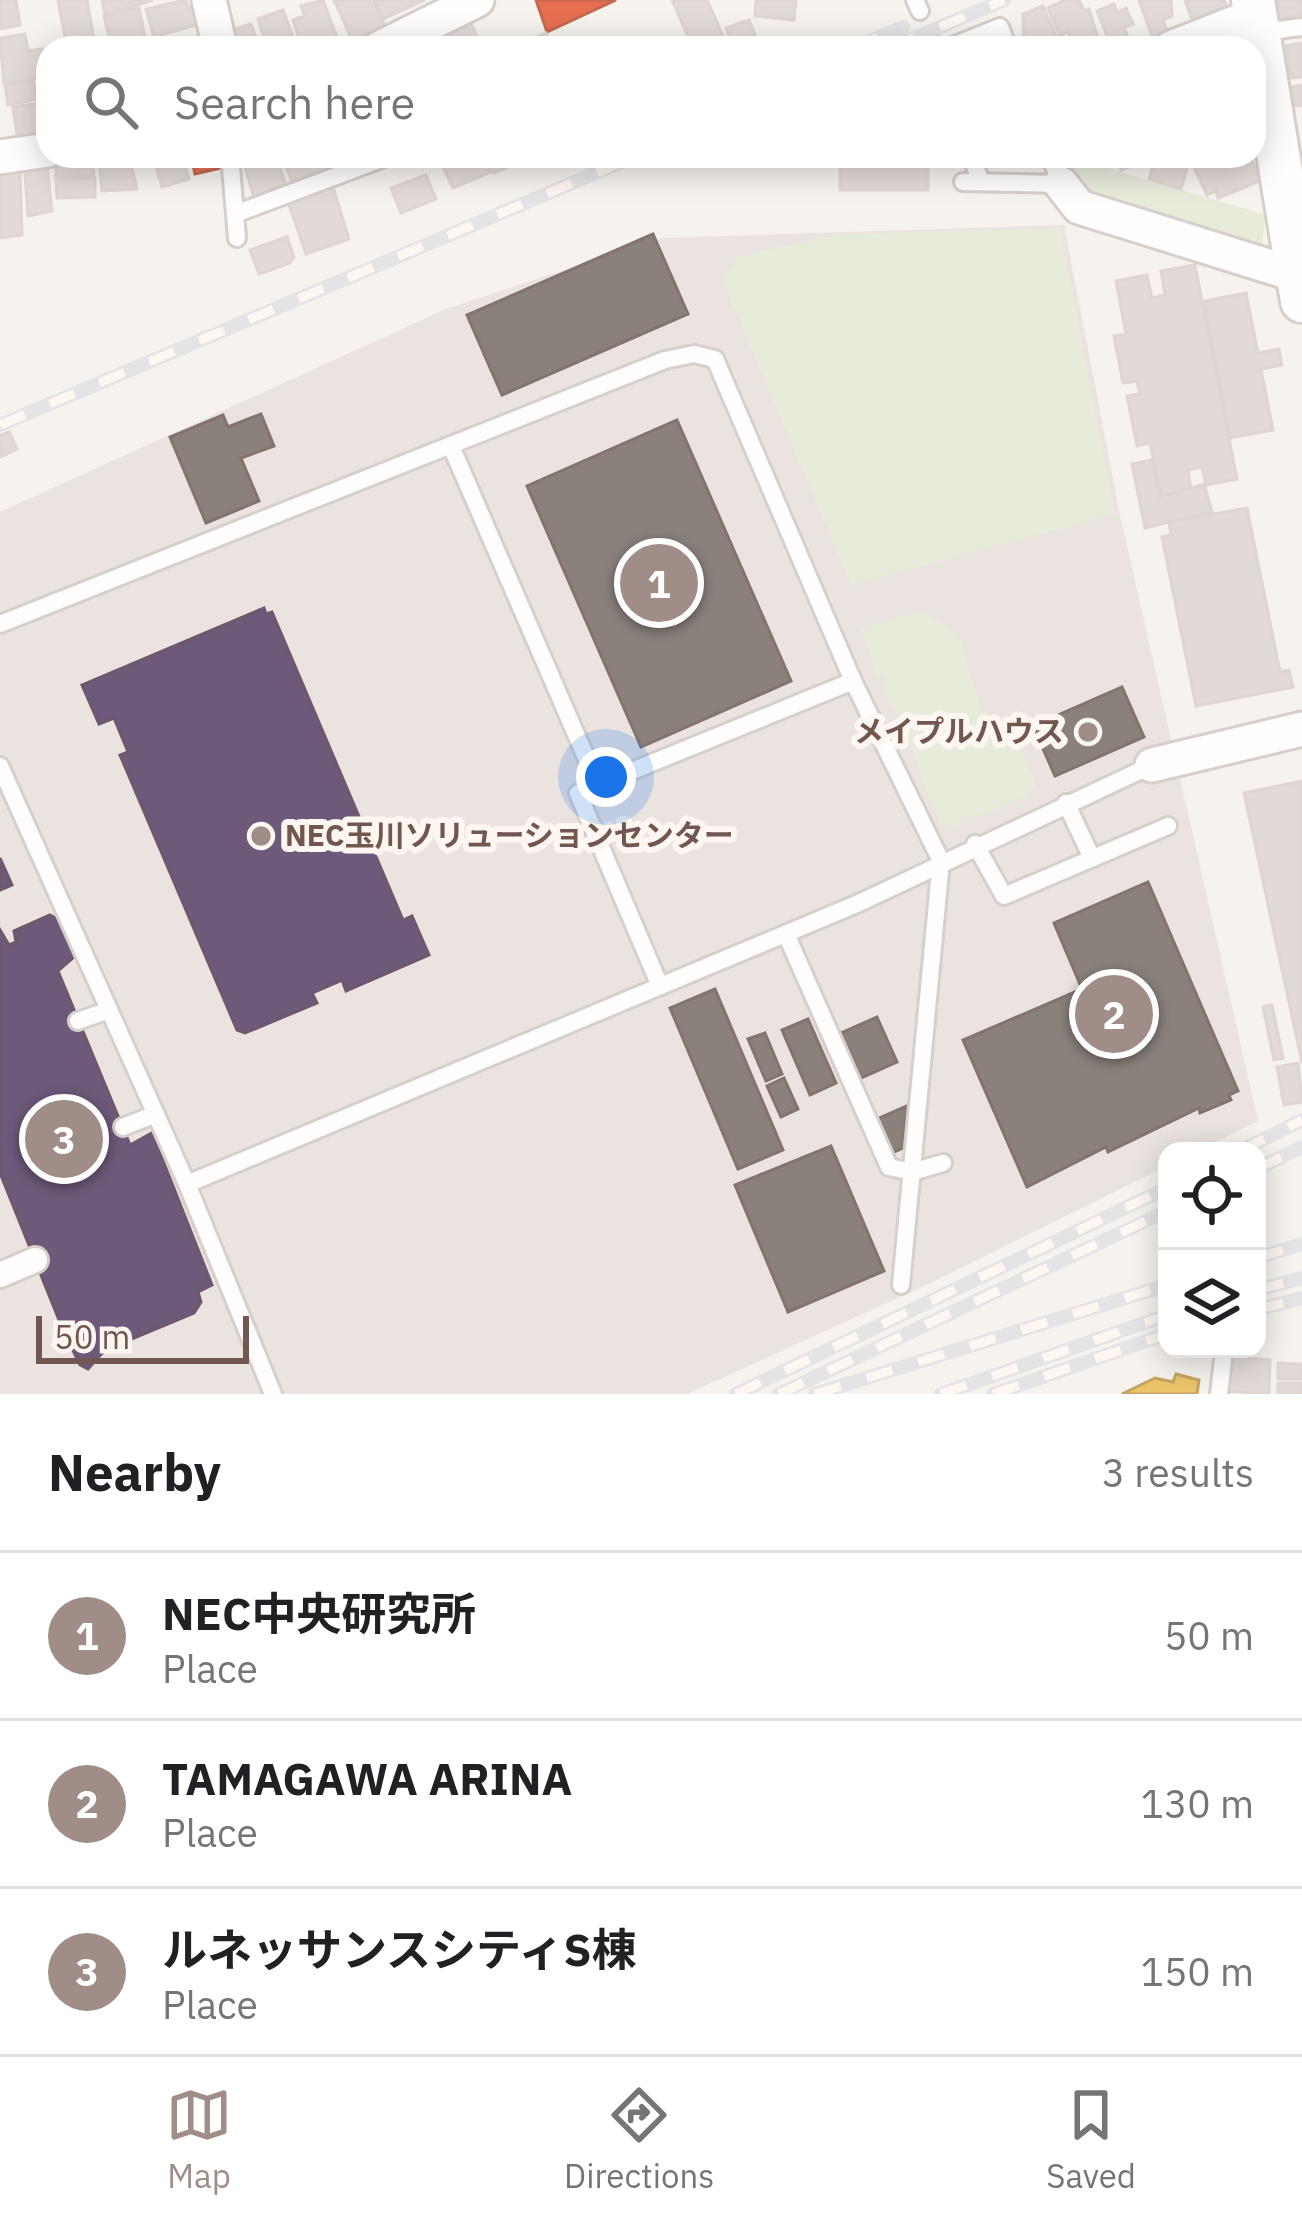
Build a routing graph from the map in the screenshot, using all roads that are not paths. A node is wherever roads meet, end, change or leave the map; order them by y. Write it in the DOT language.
graph roads {
  1 [pos="209,0"];
  2 [pos="477,0"];
  3 [pos="1255,16"];
  4 [pos="1302,27"];
  5 [pos="217,36"];
  6 [pos="415,36"];
  7 [pos="971,36"];
  8 [pos="1003,36"];
  9 [pos="1202,36"];
  10 [pos="1266,58"];
  11 [pos="1288,143"];
  12 [pos="36,152"];
  13 [pos="0,157"];
  14 [pos="231,168"];
  15 [pos="357,168"];
  16 [pos="971,168"];
  17 [pos="1055,170"];
  18 [pos="235,214"];
  19 [pos="1295,228"];
  20 [pos="237,238"];
  21 [pos="1299,288"];
  22 [pos="451,446"];
  23 [pos="0,624"];
  24 [pos="853,681"];
  25 [pos="1302,729"];
  26 [pos="1151,765"];
  27 [pos="0,766"];
  28 [pos="598,784"];
  29 [pos="1066,803"];
  30 [pos="1168,826"];
  31 [pos="974,844"];
  32 [pos="1092,858"];
  33 [pos="940,861"];
  34 [pos="786,934"];
  35 [pos="660,986"];
  36 [pos="109,1010"];
  37 [pos="78,1021"];
  38 [pos="156,1114"];
  39 [pos="123,1127"];
  40 [pos="943,1163"];
  41 [pos="912,1172"];
  42 [pos="187,1184"];
  43 [pos="35,1260"];
  44 [pos="0,1275"];
  45 [pos="901,1285"];
  46 [pos="1223,1360"];
  47 [pos="273,1394"];
  48 [pos="1219,1394"];
  1 -- 5 [label="street"];
  2 -- 6 [label="street"];
  3 -- 4 [label="lane"];
  3 -- 9 [label="street"];
  7 -- 8 [label="lane"];
  10 -- 11 [label="street"];
  11 -- 19 [label="street"];
  12 -- 13 [label="street"];
  14 -- 18 [label="lane"];
  15 -- 18 [label="lane"];
  16 -- 17 [label="lane"];
  17 -- 21 [label="street"];
  18 -- 20 [label="lane"];
  19 -- 21 [label="street"];
  22 -- 23 [label="lane"];
  22 -- 24 [label="lane"];
  22 -- 28 [label="lane"];
  24 -- 28 [label="lane"];
  24 -- 33 [label="lane"];
  25 -- 26 [label="street"];
  26 -- 29 [label="lane"];
  27 -- 36 [label="lane"];
  28 -- 35 [label="lane"];
  29 -- 31 [label="lane"];
  29 -- 32 [label="lane"];
  30 -- 32 [label="lane"];
  31 -- 32 [label="lane"];
  31 -- 33 [label="lane"];
  33 -- 34 [label="lane"];
  33 -- 41 [label="lane"];
  34 -- 35 [label="lane"];
  34 -- 41 [label="lane"];
  35 -- 42 [label="lane"];
  36 -- 37 [label="lane"];
  36 -- 38 [label="lane"];
  38 -- 39 [label="lane"];
  38 -- 42 [label="lane"];
  40 -- 41 [label="lane"];
  41 -- 45 [label="lane"];
  42 -- 47 [label="lane"];
  43 -- 44 [label="street"];
  46 -- 48 [label="lane"];
}
